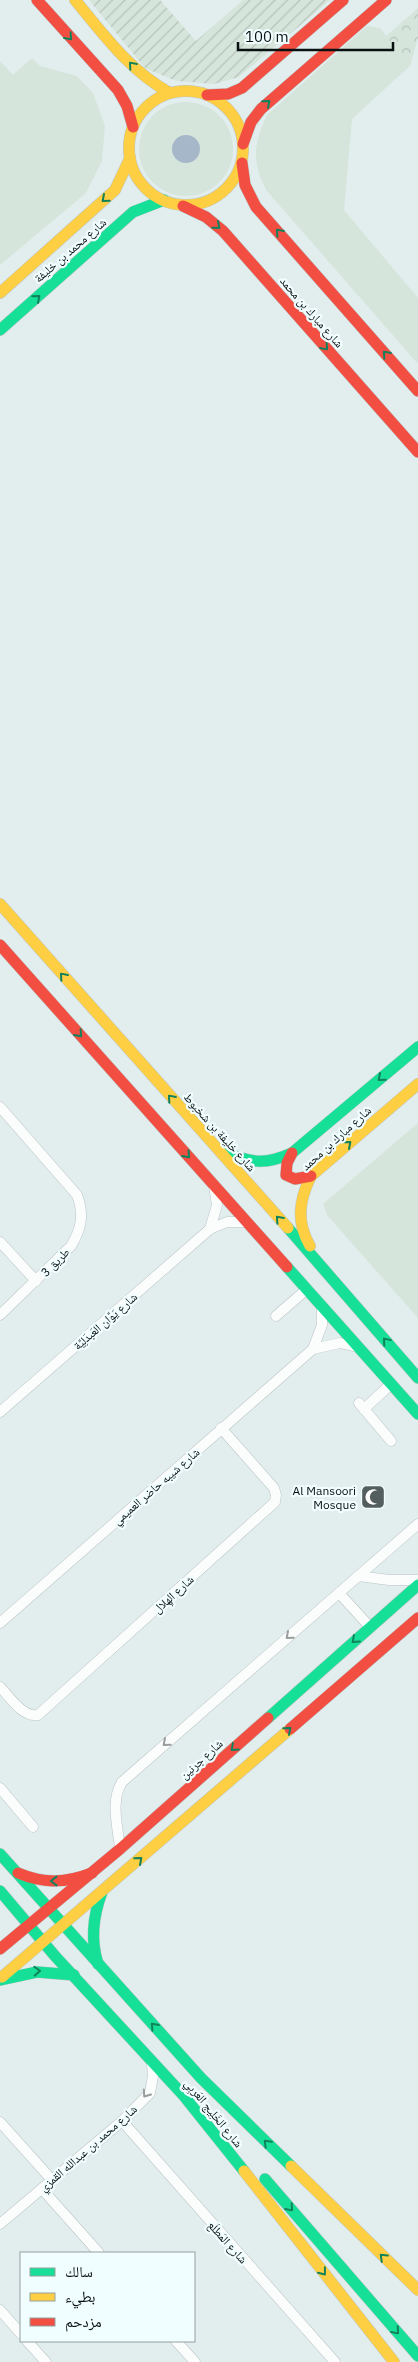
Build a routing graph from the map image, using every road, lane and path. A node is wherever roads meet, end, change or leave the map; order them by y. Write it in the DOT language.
graph roads {
  1 [pos="37,0"];
  2 [pos="75,0"];
  3 [pos="343,0"];
  4 [pos="386,0"];
  5 [pos="170,93"];
  6 [pos="207,96"];
  7 [pos="133,127"];
  8 [pos="243,144"];
  9 [pos="130,158"];
  10 [pos="242,160"];
  11 [pos="169,202"];
  12 [pos="0,293"];
  13 [pos="0,330"];
  14 [pos="418,391"];
  15 [pos="418,452"];
  16 [pos="0,904"];
  17 [pos="0,945"];
  18 [pos="418,1047"];
  19 [pos="418,1084"];
  20 [pos="0,1108"];
  21 [pos="218,1150"];
  22 [pos="292,1153"];
  23 [pos="311,1176"];
  24 [pos="214,1186"];
  25 [pos="245,1222"];
  26 [pos="210,1229"];
  27 [pos="0,1242"];
  28 [pos="332,1277"];
  29 [pos="36,1281"];
  30 [pos="306,1290"];
  31 [pos="322,1308"];
  32 [pos="0,1315"];
  33 [pos="276,1316"];
  34 [pos="358,1347"];
  35 [pos="313,1349"];
  36 [pos="418,1378"];
  37 [pos="391,1384"];
  38 [pos="0,1412"];
  39 [pos="418,1414"];
  40 [pos="221,1428"];
  41 [pos="391,1441"];
  42 [pos="418,1524"];
  43 [pos="378,1558"];
  44 [pos="358,1576"];
  45 [pos="389,1580"];
  46 [pos="418,1580"];
  47 [pos="418,1585"];
  48 [pos="339,1593"];
  49 [pos="418,1618"];
  50 [pos="0,1621"];
  51 [pos="370,1627"];
  52 [pos="0,1687"];
  53 [pos="0,1788"];
  54 [pos="34,1827"];
  55 [pos="120,1849"];
  56 [pos="0,1854"];
  57 [pos="16,1872"];
  58 [pos="92,1872"];
  59 [pos="0,1891"];
  60 [pos="102,1892"];
  61 [pos="48,1909"];
  62 [pos="29,1924"];
  63 [pos="63,1926"];
  64 [pos="44,1942"];
  65 [pos="0,1949"];
  66 [pos="98,1965"];
  67 [pos="74,1975"];
  68 [pos="0,1979"];
  69 [pos="152,2060"];
  70 [pos="184,2096"];
  71 [pos="122,2121"];
  72 [pos="0,2122"];
  73 [pos="52,2180"];
  74 [pos="42,2188"];
  75 [pos="0,2224"];
  76 [pos="98,2252"];
  77 [pos="418,2290"];
  78 [pos="0,2310"];
  79 [pos="20,2333"];
  80 [pos="28,2342"];
  81 [pos="177,2342"];
  82 [pos="418,2356"];
  83 [pos="46,2362"];
  84 [pos="195,2362"];
  85 [pos="335,2362"];
  86 [pos="394,2362"];
  1 -- 7 [label="main road, one-way"];
  5 -- 2 [label="main road, one-way"];
  3 -- 6 [label="main road"];
  8 -- 4 [label="main road, one-way"];
  5 -- 6 [label="main road"];
  5 -- 7 [label="main road"];
  6 -- 8 [label="main road"];
  7 -- 9 [label="main road"];
  8 -- 10 [label="main road"];
  9 -- 11 [label="main road"];
  9 -- 12 [label="main road, شارع محمد بن خليفة, one-way"];
  10 -- 11 [label="main road"];
  14 -- 10 [label="main road, one-way"];
  13 -- 11 [label="main road, شارع محمد بن خليفة, one-way"];
  11 -- 15 [label="main road, شارع مبارك بن محمد, one-way"];
  21 -- 16 [label="main road, شارع خليفة بن شخبوط, one-way"];
  17 -- 24 [label="main road, one-way"];
  18 -- 22 [label="main road, شارع مبارك بن محمد, one-way"];
  23 -- 19 [label="main road, شارع مبارك بن محمد, one-way"];
  20 -- 29 [label="street, طريق 3"];
  21 -- 22 [label="main road, شارع مبارك بن محمد"];
  28 -- 21 [label="main road, شارع خليفة بن شخبوط, one-way"];
  22 -- 23 [label="main road"];
  23 -- 28 [label="main road, شارع مبارك بن محمد"];
  24 -- 25 [label="main road"];
  24 -- 26 [label="street"];
  25 -- 26 [label="street, شارع يَوَّان العَبدَلِيَّة"];
  25 -- 30 [label="main road"];
  26 -- 38 [label="street, شارع يَوَّان العَبدَلِيَّة"];
  27 -- 29 [label="street"];
  36 -- 28 [label="main road, شارع خليفة بن شخبوط, one-way"];
  29 -- 32 [label="street, طريق 3"];
  30 -- 31 [label="main road"];
  30 -- 33 [label="street"];
  31 -- 34 [label="main road"];
  31 -- 35 [label="street, شارع شيبه حاضر العميمي"];
  34 -- 35 [label="street, شارع شيبه حاضر العميمي"];
  34 -- 37 [label="main road"];
  35 -- 40 [label="street, شارع شيبه حاضر العميمي"];
  37 -- 39 [label="main road"];
  37 -- 41 [label="street"];
  40 -- 50 [label="street, شارع شيبه حاضر العميمي"];
  40 -- 52 [label="street, شارع الهِلال"];
  42 -- 43 [label="street"];
  43 -- 44 [label="street"];
  43 -- 45 [label="street"];
  44 -- 45 [label="street"];
  44 -- 48 [label="street"];
  45 -- 46 [label="street"];
  47 -- 51 [label="main road, شارع جرنين"];
  48 -- 51 [label="street"];
  48 -- 55 [label="street, one-way"];
  60 -- 49 [label="main road, one-way"];
  51 -- 55 [label="main road, شارع جرنين, one-way"];
  53 -- 54 [label="street"];
  55 -- 58 [label="main road, شارع جرنين"];
  56 -- 57 [label="main road, شارع الخَلِيج العَربِي"];
  58 -- 57 [label="main road, one-way"];
  57 -- 61 [label="main road, شارع الخَلِيج العَربِي"];
  58 -- 61 [label="main road, شارع جرنين"];
  59 -- 62 [label="main road, شارع الخَلِيج العَربِي"];
  60 -- 63 [label="main road"];
  60 -- 66 [label="main road"];
  61 -- 62 [label="main road, شارع جرنين"];
  61 -- 63 [label="main road, شارع الخَلِيج العَربِي"];
  62 -- 64 [label="main road, شارع الخَلِيج العَربِي"];
  62 -- 65 [label="main road, شارع جرنين"];
  63 -- 64 [label="main road"];
  63 -- 66 [label="main road, شارع الخَلِيج العَربِي"];
  64 -- 67 [label="main road, شارع الخَلِيج العَربِي"];
  64 -- 68 [label="main road"];
  77 -- 66 [label="main road, شارع الخَلِيج العَربِي, one-way"];
  68 -- 67 [label="main road, one-way"];
  67 -- 69 [label="main road, شارع الخَلِيج العَربِي"];
  69 -- 70 [label="main road, شارع الخَلِيج العَربِي"];
  69 -- 71 [label="street, شارع محمد بن عبدالله القمزي, one-way"];
  70 -- 82 [label="main road, one-way"];
  70 -- 86 [label="main road, شارع الخَلِيج العَربِي, one-way"];
  71 -- 73 [label="street, شارع محمد بن عبدالله القمزي"];
  71 -- 85 [label="street, شارع المَطلَع"];
  72 -- 73 [label="street"];
  73 -- 74 [label="street, شارع محمد بن عبدالله القمزي"];
  74 -- 75 [label="street, شارع محمد بن عبدالله القمزي"];
  74 -- 76 [label="street"];
  78 -- 79 [label="street"];
  80 -- 83 [label="street"];
  81 -- 84 [label="street"];
}
